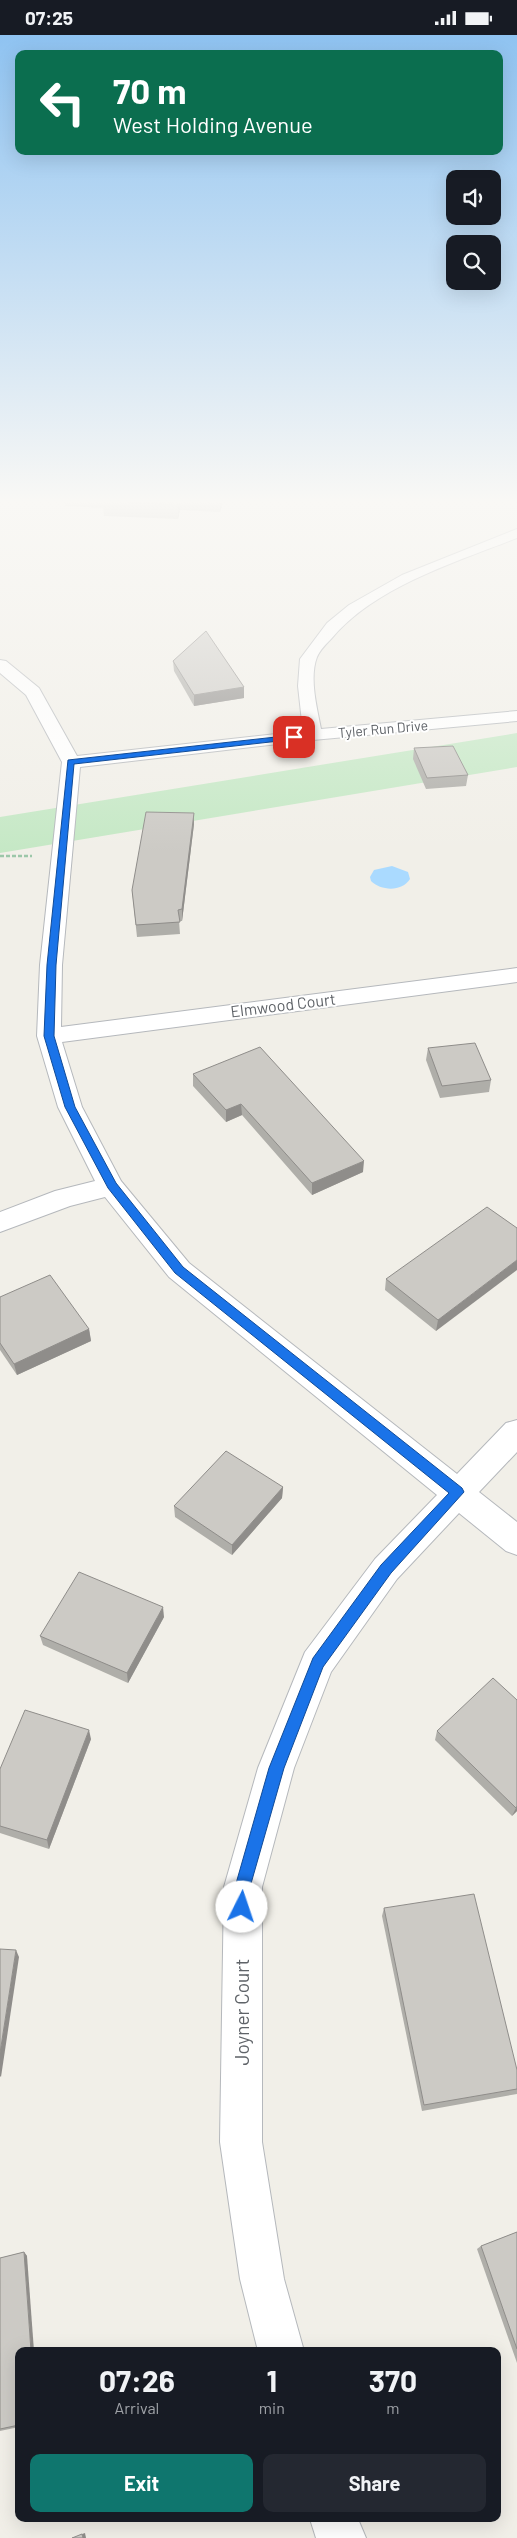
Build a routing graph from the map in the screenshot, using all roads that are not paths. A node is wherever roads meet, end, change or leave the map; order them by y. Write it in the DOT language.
graph roads {
  1 [pos="340,620"];
  2 [pos="0,665"];
  3 [pos="517,716"];
  4 [pos="313,735"];
  5 [pos="71,762"];
  6 [pos="517,975"];
  7 [pos="49,1036"];
  8 [pos="111,1185"];
  9 [pos="0,1222"];
  10 [pos="517,1432"];
  11 [pos="458,1492"];
  12 [pos="517,1541"];
  13 [pos="281,2347"];
  14 [pos="335,2522"];
  15 [pos="341,2538"];
  1 -- 4 [label="street"];
  2 -- 5 [label="street"];
  3 -- 4 [label="street, Tyler Run Drive"];
  4 -- 5 [label="street, Tyler Run Drive"];
  5 -- 7 [label="street"];
  6 -- 7 [label="street, Elmwood Court"];
  7 -- 8 [label="street"];
  8 -- 9 [label="street"];
  8 -- 11 [label="street"];
  10 -- 11 [label="street, Joyner Court"];
  11 -- 12 [label="street"];
  11 -- 13 [label="street, Joyner Court"];
  14 -- 15 [label="street"];
}
